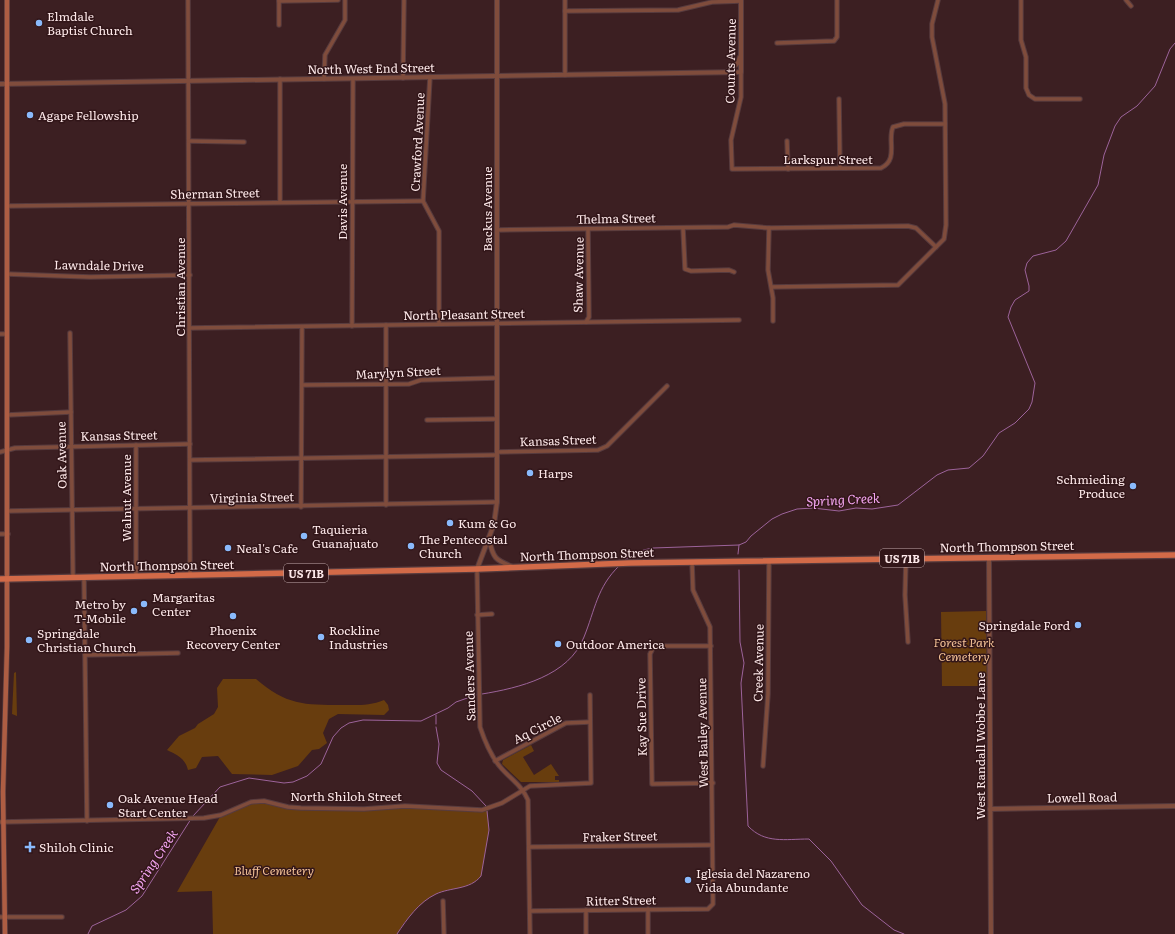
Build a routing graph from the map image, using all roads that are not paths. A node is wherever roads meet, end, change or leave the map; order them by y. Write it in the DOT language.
graph roads {
  1 [pos="7,0"];
  2 [pos="188,0"];
  3 [pos="338,0"];
  4 [pos="345,0"];
  5 [pos="404,0"];
  6 [pos="497,0"];
  7 [pos="565,0"];
  8 [pos="837,0"];
  9 [pos="938,0"];
  10 [pos="1021,0"];
  11 [pos="1126,0"];
  12 [pos="279,1"];
  13 [pos="741,1"];
  14 [pos="1130,6"];
  15 [pos="565,11"];
  16 [pos="280,25"];
  17 [pos="777,43"];
  18 [pos="741,51"];
  19 [pos="724,72"];
  20 [pos="741,72"];
  21 [pos="565,75"];
  22 [pos="497,76"];
  23 [pos="430,77"];
  24 [pos="404,78"];
  25 [pos="280,79"];
  26 [pos="324,79"];
  27 [pos="352,79"];
  28 [pos="188,81"];
  29 [pos="0,84"];
  30 [pos="8,84"];
  31 [pos="839,99"];
  32 [pos="1080,99"];
  33 [pos="945,124"];
  34 [pos="189,141"];
  35 [pos="787,141"];
  36 [pos="244,142"];
  37 [pos="840,168"];
  38 [pos="732,169"];
  39 [pos="788,169"];
  40 [pos="352,201"];
  41 [pos="424,201"];
  42 [pos="280,202"];
  43 [pos="189,203"];
  44 [pos="7,206"];
  45 [pos="683,228"];
  46 [pos="768,228"];
  47 [pos="588,229"];
  48 [pos="498,230"];
  49 [pos="936,248"];
  50 [pos="734,272"];
  51 [pos="7,274"];
  52 [pos="190,275"];
  53 [pos="772,287"];
  54 [pos="739,320"];
  55 [pos="773,321"];
  56 [pos="586,322"];
  57 [pos="497,323"];
  58 [pos="439,324"];
  59 [pos="386,325"];
  60 [pos="352,326"];
  61 [pos="302,327"];
  62 [pos="190,328"];
  63 [pos="70,333"];
  64 [pos="0,334"];
  65 [pos="7,334"];
  66 [pos="496,378"];
  67 [pos="387,384"];
  68 [pos="302,385"];
  69 [pos="667,386"];
  70 [pos="71,412"];
  71 [pos="7,415"];
  72 [pos="496,418"];
  73 [pos="427,420"];
  74 [pos="190,444"];
  75 [pos="136,445"];
  76 [pos="71,446"];
  77 [pos="7,450"];
  78 [pos="0,452"];
  79 [pos="497,453"];
  80 [pos="387,457"];
  81 [pos="302,458"];
  82 [pos="190,460"];
  83 [pos="497,502"];
  84 [pos="386,505"];
  85 [pos="301,507"];
  86 [pos="190,508"];
  87 [pos="136,509"];
  88 [pos="72,510"];
  89 [pos="8,511"];
  90 [pos="0,534"];
  91 [pos="8,534"];
  92 [pos="489,539"];
  93 [pos="1175,555"];
  94 [pos="990,557"];
  95 [pos="906,558"];
  96 [pos="769,561"];
  97 [pos="692,562"];
  98 [pos="516,568"];
  99 [pos="477,569"];
  100 [pos="190,575"];
  101 [pos="136,576"];
  102 [pos="72,577"];
  103 [pos="84,577"];
  104 [pos="0,579"];
  105 [pos="8,579"];
  106 [pos="477,614"];
  107 [pos="492,614"];
  108 [pos="908,642"];
  109 [pos="711,646"];
  110 [pos="178,653"];
  111 [pos="85,655"];
  112 [pos="590,695"];
  113 [pos="590,722"];
  114 [pos="495,761"];
  115 [pos="763,766"];
  116 [pos="713,783"];
  117 [pos="523,790"];
  118 [pos="1175,806"];
  119 [pos="990,809"];
  120 [pos="87,821"];
  121 [pos="1,822"];
  122 [pos="712,845"];
  123 [pos="529,847"];
  124 [pos="443,901"];
  125 [pos="712,907"];
  126 [pos="586,910"];
  127 [pos="648,910"];
  128 [pos="530,911"];
  129 [pos="62,916"];
  130 [pos="2,917"];
  131 [pos="5,934"];
  132 [pos="444,934"];
  133 [pos="530,934"];
  134 [pos="586,934"];
  135 [pos="648,934"];
  136 [pos="991,934"];
  1 -- 30 [label="main road"];
  2 -- 28 [label="street, Christian Avenue"];
  3 -- 12 [label="street"];
  4 -- 26 [label="street"];
  5 -- 24 [label="street"];
  6 -- 22 [label="street, Backus Avenue"];
  7 -- 15 [label="street"];
  8 -- 17 [label="street"];
  9 -- 33 [label="street"];
  10 -- 32 [label="street"];
  11 -- 14 [label="street"];
  12 -- 16 [label="street"];
  13 -- 15 [label="street"];
  13 -- 18 [label="street, Counts Avenue"];
  15 -- 21 [label="street"];
  18 -- 19 [label="street"];
  18 -- 20 [label="street, Counts Avenue"];
  19 -- 20 [label="street, North West End Street"];
  19 -- 21 [label="street, North West End Street"];
  20 -- 38 [label="street, Counts Avenue"];
  21 -- 22 [label="street, North West End Street"];
  22 -- 23 [label="street, North West End Street"];
  22 -- 48 [label="street, Backus Avenue"];
  23 -- 24 [label="street, North West End Street"];
  23 -- 41 [label="street, Crawford Avenue"];
  24 -- 27 [label="street, North West End Street"];
  25 -- 26 [label="street, North West End Street"];
  25 -- 28 [label="street, North West End Street"];
  25 -- 42 [label="street"];
  26 -- 27 [label="street, North West End Street"];
  27 -- 40 [label="street, Davis Avenue"];
  28 -- 30 [label="street, North West End Street"];
  28 -- 34 [label="street, Christian Avenue"];
  29 -- 30 [label="street, North West End Street"];
  30 -- 44 [label="main road"];
  31 -- 37 [label="street"];
  33 -- 37 [label="street, Larkspur Street"];
  33 -- 49 [label="street"];
  34 -- 36 [label="street"];
  34 -- 43 [label="street, Christian Avenue"];
  35 -- 39 [label="street"];
  37 -- 39 [label="street, Larkspur Street"];
  38 -- 39 [label="street, Larkspur Street"];
  40 -- 41 [label="street, Sherman Street"];
  40 -- 42 [label="street, Sherman Street"];
  40 -- 60 [label="street, Davis Avenue"];
  41 -- 58 [label="street, Crawford Avenue"];
  42 -- 43 [label="street, Sherman Street"];
  43 -- 44 [label="street, Sherman Street"];
  43 -- 52 [label="street, Christian Avenue"];
  44 -- 51 [label="main road"];
  45 -- 46 [label="street, Thelma Street"];
  45 -- 47 [label="street, Thelma Street"];
  45 -- 50 [label="street"];
  46 -- 49 [label="street, Thelma Street"];
  46 -- 53 [label="street"];
  47 -- 48 [label="street, Thelma Street"];
  47 -- 56 [label="street, Shaw Avenue"];
  48 -- 57 [label="street, Backus Avenue"];
  49 -- 53 [label="street"];
  51 -- 52 [label="street, Lawndale Drive"];
  51 -- 65 [label="main road"];
  52 -- 62 [label="street, Christian Avenue"];
  53 -- 55 [label="street"];
  54 -- 56 [label="street, North Pleasant Street"];
  56 -- 57 [label="street, North Pleasant Street"];
  57 -- 58 [label="street, North Pleasant Street"];
  57 -- 66 [label="street, Backus Avenue"];
  58 -- 59 [label="street, North Pleasant Street"];
  59 -- 60 [label="street, North Pleasant Street"];
  59 -- 67 [label="street"];
  60 -- 61 [label="street, North Pleasant Street"];
  61 -- 62 [label="street, North Pleasant Street"];
  61 -- 68 [label="street"];
  62 -- 74 [label="street, Christian Avenue"];
  63 -- 70 [label="street, Oak Avenue"];
  64 -- 65 [label="street"];
  65 -- 71 [label="main road"];
  66 -- 67 [label="street, Marylyn Street"];
  66 -- 72 [label="street, Backus Avenue"];
  67 -- 68 [label="street, Marylyn Street"];
  67 -- 80 [label="street"];
  68 -- 81 [label="street"];
  69 -- 79 [label="street, Kansas Street"];
  70 -- 71 [label="street"];
  70 -- 76 [label="street, Oak Avenue"];
  71 -- 77 [label="main road"];
  72 -- 73 [label="street"];
  72 -- 79 [label="street, Backus Avenue"];
  74 -- 75 [label="street, Kansas Street"];
  74 -- 82 [label="street, Christian Avenue"];
  75 -- 76 [label="street, Kansas Street"];
  75 -- 87 [label="street, Walnut Avenue"];
  76 -- 77 [label="street, Kansas Street"];
  76 -- 88 [label="street, Oak Avenue"];
  77 -- 78 [label="street, Kansas Street"];
  77 -- 89 [label="main road"];
  79 -- 80 [label="street, Kansas Street"];
  79 -- 83 [label="street, Backus Avenue"];
  80 -- 81 [label="street"];
  80 -- 84 [label="street"];
  81 -- 82 [label="street"];
  81 -- 85 [label="street"];
  82 -- 86 [label="street, Christian Avenue"];
  83 -- 84 [label="street, Virginia Street"];
  83 -- 92 [label="street, Backus Avenue"];
  84 -- 85 [label="street, Virginia Street"];
  85 -- 86 [label="street, Virginia Street"];
  86 -- 87 [label="street, Virginia Street"];
  86 -- 100 [label="street, Christian Avenue"];
  87 -- 88 [label="street, Virginia Street"];
  87 -- 101 [label="street, Walnut Avenue"];
  88 -- 89 [label="street, Virginia Street"];
  88 -- 102 [label="street, Oak Avenue"];
  89 -- 91 [label="main road"];
  90 -- 91 [label="street"];
  91 -- 105 [label="main road"];
  92 -- 98 [label="street"];
  92 -- 99 [label="street, Backus Avenue"];
  93 -- 94 [label="main road, North Thompson Street / US 71B"];
  94 -- 95 [label="main road, North Thompson Street / US 71B"];
  94 -- 119 [label="street, West Randall Wobbe Lane"];
  95 -- 96 [label="main road, North Thompson Street / US 71B"];
  95 -- 108 [label="street"];
  96 -- 97 [label="main road, North Thompson Street / US 71B"];
  96 -- 115 [label="street, Creek Avenue"];
  97 -- 98 [label="main road, North Thompson Street / US 71B"];
  97 -- 109 [label="street, West Bailey Avenue"];
  98 -- 99 [label="main road, North Thompson Street / US 71B"];
  99 -- 100 [label="main road, North Thompson Street / US 71B"];
  99 -- 106 [label="street, Sanders Avenue"];
  100 -- 101 [label="main road, North Thompson Street / US 71B"];
  101 -- 103 [label="main road, North Thompson Street / US 71B"];
  102 -- 103 [label="main road, North Thompson Street / US 71B"];
  102 -- 105 [label="main road, North Thompson Street / US 71B"];
  103 -- 111 [label="street"];
  104 -- 105 [label="main road, North Thompson Street / US 71B"];
  105 -- 121 [label="main road"];
  106 -- 107 [label="street"];
  106 -- 114 [label="street, Sanders Avenue"];
  109 -- 116 [label="street, West Bailey Avenue"];
  109 -- 116 [label="street, Kay Sue Drive"];
  110 -- 111 [label="street"];
  111 -- 120 [label="street"];
  112 -- 113 [label="street"];
  113 -- 114 [label="street, Aq Circle"];
  113 -- 117 [label="street"];
  114 -- 117 [label="street, Sanders Avenue"];
  116 -- 122 [label="street, West Bailey Avenue"];
  117 -- 120 [label="street, North Shiloh Street"];
  117 -- 123 [label="street, Sanders Avenue"];
  118 -- 119 [label="street, Lowell Road"];
  119 -- 136 [label="street, West Randall Wobbe Lane"];
  120 -- 121 [label="street, North Shiloh Street"];
  121 -- 130 [label="main road"];
  122 -- 123 [label="street, Fraker Street"];
  122 -- 125 [label="street, West Bailey Avenue"];
  123 -- 128 [label="street, Sanders Avenue"];
  124 -- 132 [label="street"];
  125 -- 127 [label="street, Ritter Street"];
  126 -- 127 [label="street, Ritter Street"];
  126 -- 128 [label="street, Ritter Street"];
  126 -- 134 [label="street"];
  127 -- 135 [label="street"];
  128 -- 133 [label="street, Sanders Avenue"];
  129 -- 130 [label="street"];
  130 -- 131 [label="main road"];
}
